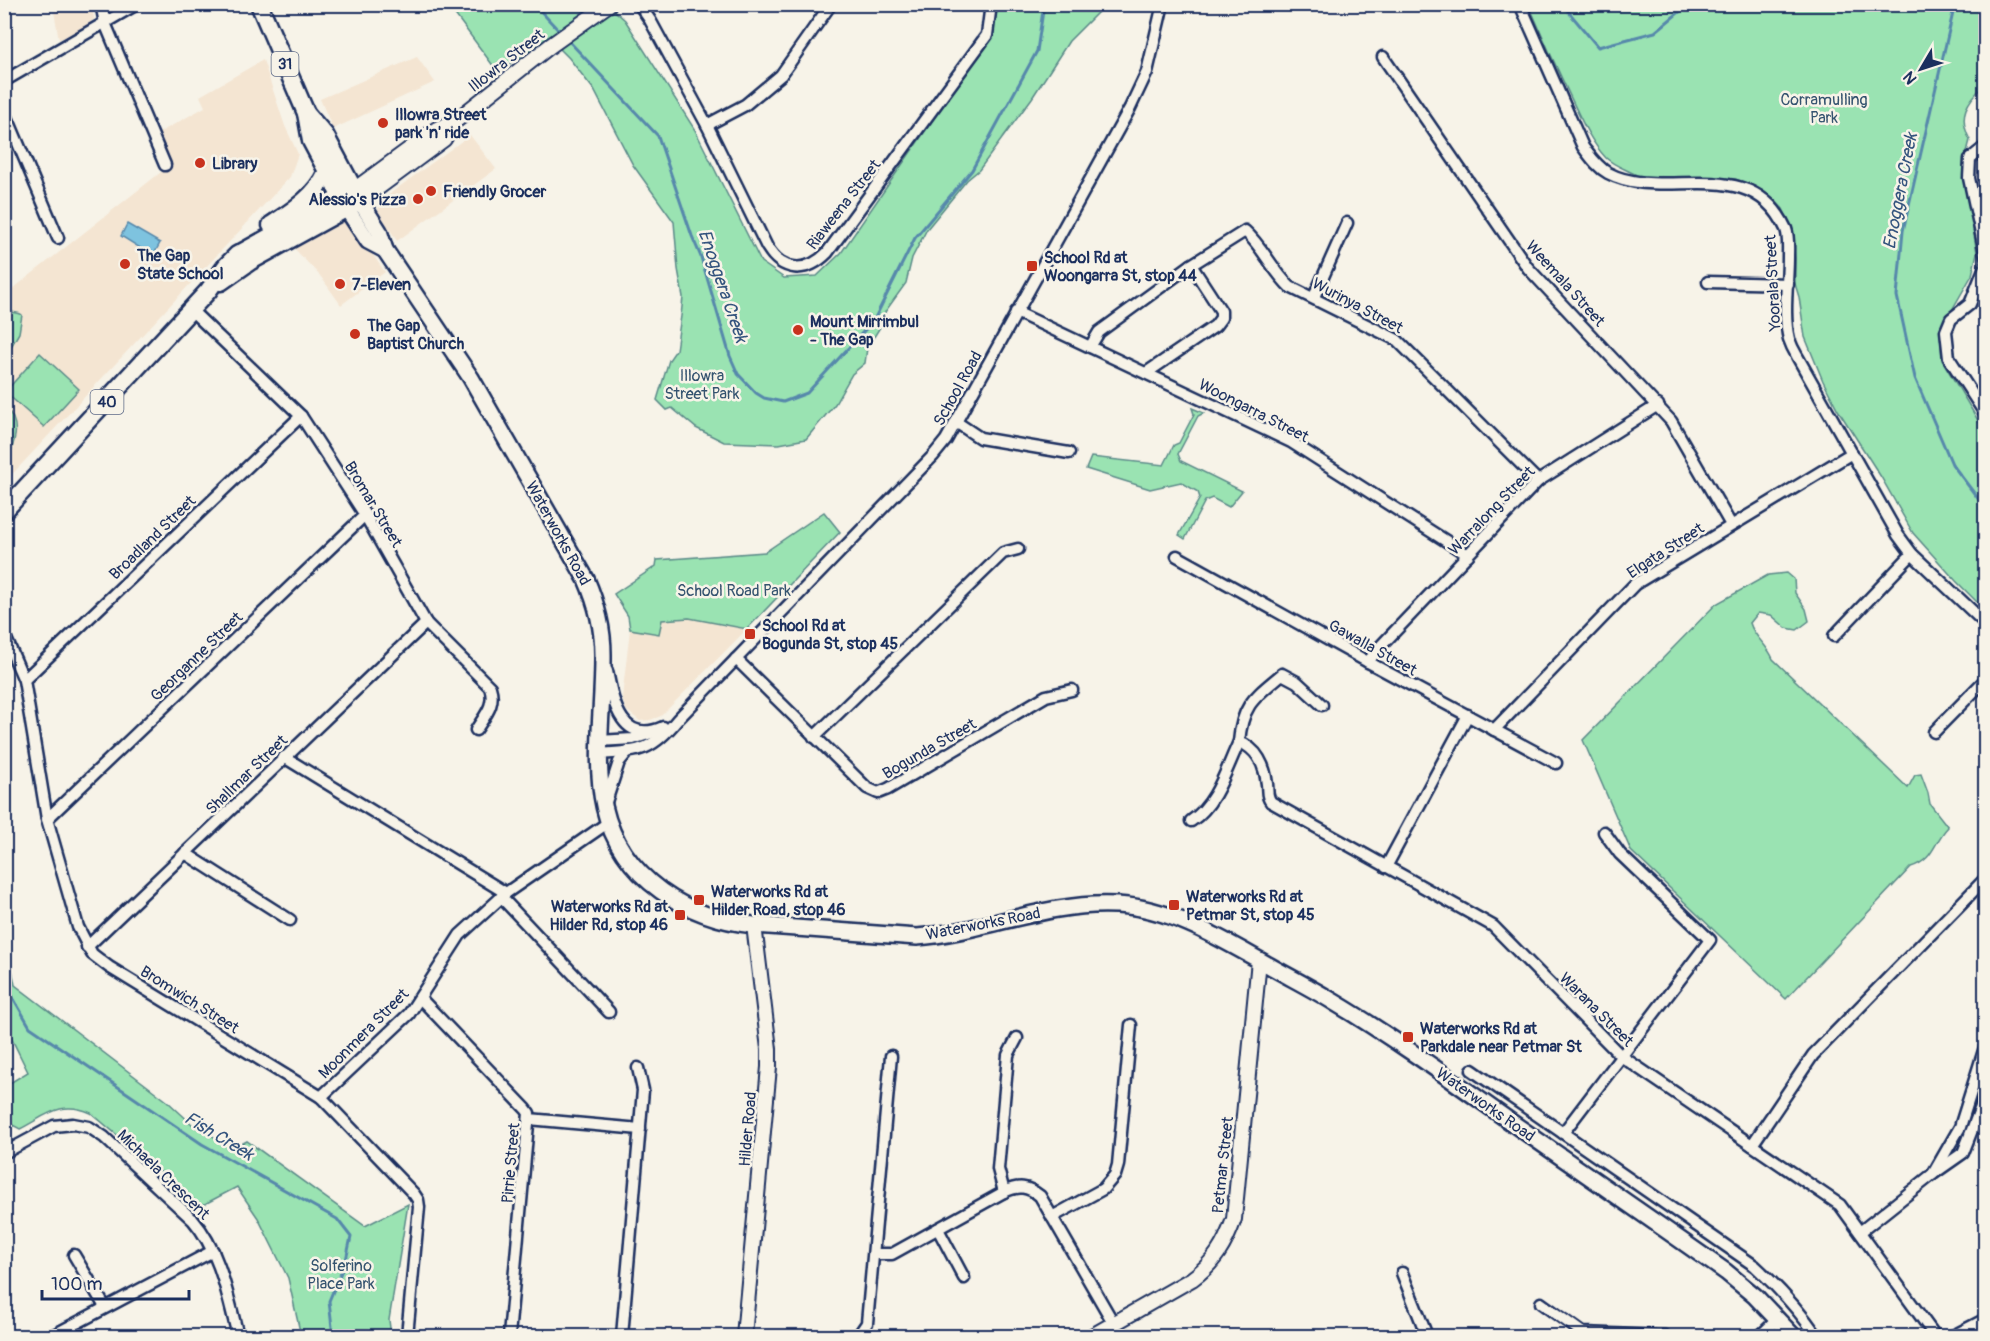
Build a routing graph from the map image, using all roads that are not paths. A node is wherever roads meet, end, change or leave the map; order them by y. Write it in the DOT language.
graph roads {
  1 [pos="101,4"];
  2 [pos="137,4"];
  3 [pos="260,4"];
  4 [pos="609,4"];
  5 [pos="639,4"];
  6 [pos="831,4"];
  7 [pos="991,4"];
  8 [pos="1163,4"];
  9 [pos="1520,4"];
  10 [pos="105,23"];
  11 [pos="1383,57"];
  12 [pos="4,81"];
  13 [pos="4,110"];
  14 [pos="306,113"];
  15 [pos="707,125"];
  16 [pos="1986,146"];
  17 [pos="165,165"];
  18 [pos="326,173"];
  19 [pos="350,199"];
  20 [pos="1347,223"];
  21 [pos="58,238"];
  22 [pos="1986,257"];
  23 [pos="232,259"];
  24 [pos="1986,264"];
  25 [pos="1191,265"];
  26 [pos="1708,282"];
  27 [pos="1788,284"];
  28 [pos="208,291"];
  29 [pos="1314,297"];
  30 [pos="191,310"];
  31 [pos="1016,312"];
  32 [pos="1090,347"];
  33 [pos="1146,373"];
  34 [pos="1658,405"];
  35 [pos="1986,415"];
  36 [pos="301,416"];
  37 [pos="956,422"];
  38 [pos="1069,453"];
  39 [pos="1852,453"];
  40 [pos="1538,482"];
  41 [pos="4,511"];
  42 [pos="365,515"];
  43 [pos="1731,525"];
  44 [pos="1018,549"];
  45 [pos="1912,554"];
  46 [pos="1468,555"];
  47 [pos="1177,556"];
  48 [pos="426,623"];
  49 [pos="1986,624"];
  50 [pos="4,634"];
  51 [pos="1834,636"];
  52 [pos="603,653"];
  53 [pos="736,659"];
  54 [pos="1368,662"];
  55 [pos="1986,679"];
  56 [pos="24,680"];
  57 [pos="1072,690"];
  58 [pos="1322,705"];
  59 [pos="1468,715"];
  60 [pos="678,719"];
  61 [pos="663,727"];
  62 [pos="476,730"];
  63 [pos="1494,730"];
  64 [pos="1934,732"];
  65 [pos="814,736"];
  66 [pos="1239,741"];
  67 [pos="599,747"];
  68 [pos="628,752"];
  69 [pos="284,757"];
  70 [pos="1556,763"];
  71 [pos="606,816"];
  72 [pos="47,819"];
  73 [pos="1191,821"];
  74 [pos="1604,832"];
  75 [pos="185,853"];
  76 [pos="1386,867"];
  77 [pos="1986,878"];
  78 [pos="503,895"];
  79 [pos="290,920"];
  80 [pos="754,925"];
  81 [pos="87,947"];
  82 [pos="1259,960"];
  83 [pos="420,999"];
  84 [pos="609,1012"];
  85 [pos="1131,1025"];
  86 [pos="1017,1038"];
  87 [pos="1986,1044"];
  88 [pos="891,1056"];
  89 [pos="1622,1056"];
  90 [pos="638,1068"];
  91 [pos="1472,1070"];
  92 [pos="1986,1094"];
  93 [pos="321,1097"];
  94 [pos="529,1119"];
  95 [pos="640,1129"];
  96 [pos="1563,1133"];
  97 [pos="1752,1145"];
  98 [pos="4,1153"];
  99 [pos="1933,1174"];
  100 [pos="1004,1192"];
  101 [pos="1674,1210"];
  102 [pos="1052,1217"];
  103 [pos="1688,1220"];
  104 [pos="1664,1228"];
  105 [pos="938,1229"];
  106 [pos="1860,1232"];
  107 [pos="1678,1238"];
  108 [pos="213,1251"];
  109 [pos="874,1254"];
  110 [pos="74,1256"];
  111 [pos="1402,1273"];
  112 [pos="964,1278"];
  113 [pos="1541,1303"];
  114 [pos="105,1307"];
  115 [pos="1986,1318"];
  116 [pos="1778,1319"];
  117 [pos="1113,1324"];
  118 [pos="52,1336"];
  119 [pos="238,1336"];
  120 [pos="407,1336"];
  121 [pos="509,1336"];
  122 [pos="622,1336"];
  123 [pos="744,1336"];
  124 [pos="858,1336"];
  125 [pos="1092,1336"];
  126 [pos="1427,1336"];
  127 [pos="1665,1336"];
  128 [pos="1760,1336"];
  129 [pos="1793,1336"];
  130 [pos="1817,1336"];
  131 [pos="1935,1336"];
  132 [pos="1953,1336"];
  1 -- 10 [label="street"];
  2 -- 10 [label="street"];
  3 -- 14 [label="main road, Waterworks Road / 31"];
  4 -- 19 [label="street, Illowra Street"];
  5 -- 15 [label="street, Riaweena Street"];
  6 -- 15 [label="street"];
  7 -- 15 [label="street, Riaweena Street"];
  8 -- 31 [label="street, School Road"];
  9 -- 27 [label="street, Yoorala Street"];
  10 -- 12 [label="street"];
  10 -- 17 [label="street"];
  11 -- 34 [label="street, Weemala Street"];
  13 -- 21 [label="street"];
  14 -- 18 [label="main road, Waterworks Road / 31"];
  14 -- 19 [label="main road, Waterworks Road / 31"];
  16 -- 22 [label="street"];
  18 -- 19 [label="main road, Waterworks Road / 31"];
  18 -- 23 [label="main road"];
  19 -- 23 [label="main road, 40"];
  19 -- 28 [label="main road, 40"];
  19 -- 52 [label="main road, Waterworks Road / 31"];
  20 -- 29 [label="street"];
  23 -- 28 [label="main road, 40"];
  24 -- 35 [label="street"];
  25 -- 29 [label="street, Wurinya Street"];
  25 -- 32 [label="street"];
  25 -- 33 [label="street"];
  26 -- 27 [label="street"];
  27 -- 39 [label="street, Yoorala Street"];
  28 -- 30 [label="main road, 40"];
  29 -- 40 [label="street, Wurinya Street"];
  30 -- 36 [label="street, Bromar Street"];
  30 -- 41 [label="main road, 40"];
  31 -- 32 [label="street, Woongarra Street"];
  31 -- 37 [label="street, School Road"];
  32 -- 33 [label="street, Woongarra Street"];
  33 -- 46 [label="street, Woongarra Street"];
  34 -- 40 [label="street, Warralong Street"];
  34 -- 43 [label="street, Weemala Street"];
  36 -- 42 [label="street, Bromar Street"];
  36 -- 56 [label="street, Broadland Street"];
  37 -- 38 [label="street"];
  37 -- 53 [label="street, School Road"];
  39 -- 43 [label="street, Elgata Street"];
  39 -- 45 [label="street, Yoorala Street"];
  40 -- 46 [label="street, Warralong Street"];
  42 -- 48 [label="street, Bromar Street"];
  42 -- 72 [label="street, Georganne Street"];
  43 -- 63 [label="street, Elgata Street"];
  44 -- 65 [label="street"];
  45 -- 49 [label="street, Yoorala Street"];
  45 -- 51 [label="street"];
  46 -- 54 [label="street, Warralong Street"];
  47 -- 54 [label="street, Gawalla Street"];
  48 -- 62 [label="street, Bromar Street"];
  48 -- 69 [label="street, Shallmar Street"];
  50 -- 56 [label="street, Bromwich Street"];
  52 -- 61 [label="street"];
  52 -- 67 [label="main road, Waterworks Road / 31"];
  53 -- 60 [label="street, School Road"];
  53 -- 65 [label="street, Bogunda Street"];
  54 -- 59 [label="street, Gawalla Street"];
  55 -- 64 [label="street"];
  56 -- 72 [label="street, Bromwich Street"];
  57 -- 65 [label="street, Bogunda Street"];
  58 -- 66 [label="street"];
  59 -- 63 [label="street, Gawalla Street"];
  59 -- 76 [label="street"];
  60 -- 61 [label="street, School Road"];
  60 -- 68 [label="street, School Road"];
  61 -- 67 [label="street, School Road"];
  63 -- 70 [label="street, Gawalla Street"];
  66 -- 73 [label="street"];
  66 -- 76 [label="street, Warana Street"];
  67 -- 68 [label="street, School Road"];
  67 -- 71 [label="main road, Waterworks Road / 31"];
  68 -- 71 [label="street"];
  69 -- 75 [label="street, Shallmar Street"];
  69 -- 78 [label="street"];
  71 -- 78 [label="street, Moonmera Street"];
  71 -- 80 [label="main road, Waterworks Road / 31"];
  72 -- 81 [label="street, Bromwich Street"];
  74 -- 89 [label="street"];
  75 -- 79 [label="street"];
  75 -- 81 [label="street, Shallmar Street"];
  76 -- 89 [label="street, Warana Street"];
  77 -- 97 [label="street"];
  78 -- 83 [label="street, Moonmera Street"];
  78 -- 84 [label="street"];
  80 -- 82 [label="main road, Waterworks Road / 31"];
  80 -- 123 [label="street, Hilder Road"];
  81 -- 93 [label="street, Bromwich Street"];
  82 -- 104 [label="main road, Waterworks Road / 31"];
  82 -- 117 [label="street, Petmar Street"];
  83 -- 93 [label="street, Moonmera Street"];
  83 -- 94 [label="street, Pirrie Street"];
  85 -- 102 [label="street"];
  86 -- 100 [label="street"];
  87 -- 99 [label="street"];
  88 -- 109 [label="street"];
  89 -- 96 [label="street"];
  89 -- 97 [label="street, Warana Street"];
  90 -- 95 [label="street"];
  91 -- 96 [label="street"];
  92 -- 99 [label="street"];
  93 -- 120 [label="street, Bromwich Street"];
  94 -- 95 [label="street"];
  94 -- 121 [label="street, Pirrie Street"];
  95 -- 122 [label="street"];
  96 -- 101 [label="street"];
  97 -- 106 [label="street, Warana Street"];
  98 -- 108 [label="street, Michaela Crescent"];
  99 -- 106 [label="street"];
  100 -- 102 [label="street"];
  100 -- 105 [label="street"];
  101 -- 103 [label="street"];
  101 -- 104 [label="street"];
  102 -- 117 [label="street"];
  103 -- 107 [label="street"];
  103 -- 130 [label="street"];
  104 -- 107 [label="main road, Waterworks Road / 31"];
  105 -- 109 [label="street"];
  105 -- 112 [label="street"];
  106 -- 131 [label="street, Warana Street"];
  107 -- 116 [label="main road, Waterworks Road / 31"];
  108 -- 114 [label="street"];
  108 -- 119 [label="street, Michaela Crescent"];
  109 -- 124 [label="street"];
  110 -- 114 [label="street"];
  111 -- 126 [label="street"];
  113 -- 127 [label="street"];
  114 -- 118 [label="street"];
  115 -- 132 [label="street"];
  116 -- 128 [label="street"];
  116 -- 129 [label="main road, Waterworks Road / 31"];
  117 -- 125 [label="street, Petmar Street"];
}
